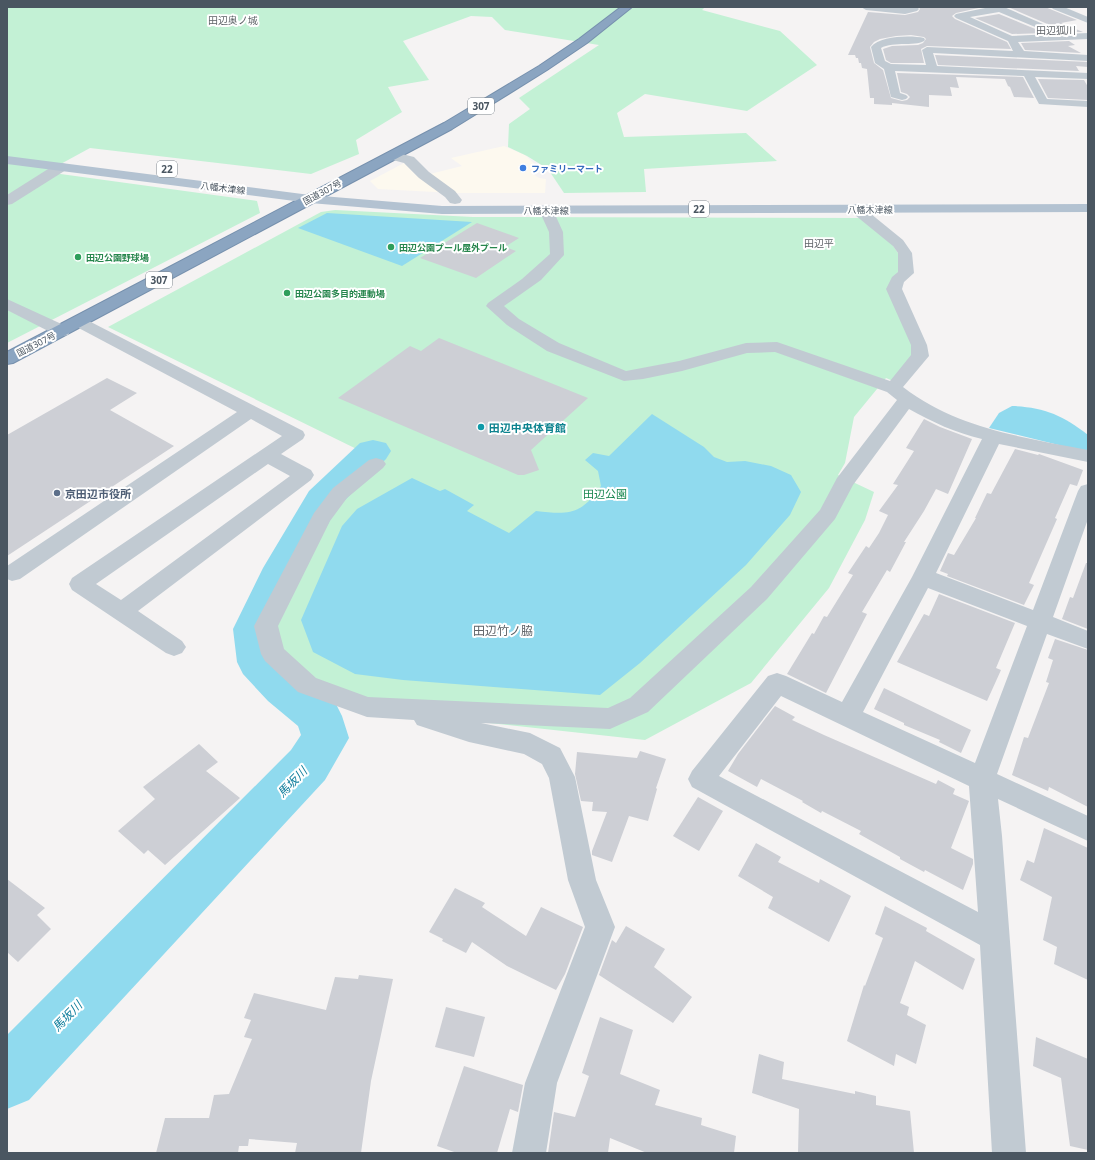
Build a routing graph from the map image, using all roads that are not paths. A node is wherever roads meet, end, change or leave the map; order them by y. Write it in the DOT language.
graph roads {
  1 [pos="627,7"];
  2 [pos="866,7"];
  3 [pos="1056,7"];
  4 [pos="998,8"];
  5 [pos="907,9"];
  6 [pos="1088,20"];
  7 [pos="1088,36"];
  8 [pos="1068,37"];
  9 [pos="920,40"];
  10 [pos="1011,40"];
  11 [pos="1088,47"];
  12 [pos="927,50"];
  13 [pos="1021,54"];
  14 [pos="1088,58"];
  15 [pos="889,67"];
  16 [pos="933,69"];
  17 [pos="1028,74"];
  18 [pos="1088,76"];
  19 [pos="902,97"];
  20 [pos="1088,104"];
  21 [pos="7,150"];
  22 [pos="394,156"];
  23 [pos="7,160"];
  24 [pos="61,167"];
  25 [pos="326,190"];
  26 [pos="1088,198"];
  27 [pos="310,199"];
  28 [pos="456,200"];
  29 [pos="7,201"];
  30 [pos="855,208"];
  31 [pos="1088,208"];
  32 [pos="546,210"];
  33 [pos="7,304"];
  34 [pos="70,327"];
  35 [pos="7,359"];
  36 [pos="899,394"];
  37 [pos="251,411"];
  38 [pos="993,437"];
  39 [pos="267,455"];
  40 [pos="1088,456"];
  41 [pos="376,464"];
  42 [pos="1088,492"];
  43 [pos="12,573"];
  44 [pos="923,577"];
  45 [pos="122,612"];
  46 [pos="1039,622"];
  47 [pos="1088,640"];
  48 [pos="174,647"];
  49 [pos="391,708"];
  50 [pos="848,715"];
  51 [pos="982,779"];
  52 [pos="1088,829"];
  53 [pos="994,936"];
  54 [pos="529,1153"];
  55 [pos="1009,1153"];
  1 -- 22 [label="highway, 国道307号 / 307"];
  2 -- 5 [label="street"];
  3 -- 6 [label="street"];
  4 -- 8 [label="street"];
  4 -- 10 [label="street"];
  5 -- 9 [label="street"];
  7 -- 8 [label="street"];
  8 -- 10 [label="street"];
  8 -- 11 [label="street"];
  9 -- 12 [label="street"];
  9 -- 15 [label="street"];
  10 -- 13 [label="street"];
  12 -- 13 [label="street"];
  12 -- 16 [label="street"];
  13 -- 14 [label="street"];
  15 -- 16 [label="street"];
  15 -- 19 [label="street"];
  16 -- 17 [label="street"];
  17 -- 18 [label="street"];
  17 -- 20 [label="street"];
  21 -- 25 [label="main road, 八幡木津線 / 22"];
  22 -- 25 [label="highway, 国道307号 / 307"];
  22 -- 28 [label="street"];
  23 -- 24 [label="main road, 八幡木津線 / 22"];
  24 -- 27 [label="main road, 八幡木津線 / 22"];
  24 -- 29 [label="street"];
  25 -- 27 [label="highway, 国道307号 / 307"];
  25 -- 28 [label="main road, 八幡木津線 / 22"];
  26 -- 28 [label="main road, 八幡木津線 / 22"];
  27 -- 32 [label="main road, 八幡木津線 / 22"];
  27 -- 34 [label="highway, 国道307号 / 307"];
  30 -- 31 [label="main road, 八幡木津線 / 22"];
  30 -- 32 [label="main road, 八幡木津線 / 22"];
  30 -- 36 [label="street"];
  32 -- 36 [label="street"];
  33 -- 34 [label="street"];
  34 -- 35 [label="highway, 国道307号 / 307"];
  34 -- 37 [label="street"];
  36 -- 38 [label="street"];
  36 -- 49 [label="street"];
  37 -- 39 [label="street"];
  37 -- 43 [label="street"];
  38 -- 40 [label="street"];
  38 -- 44 [label="street"];
  39 -- 45 [label="street"];
  39 -- 45 [label="street"];
  41 -- 49 [label="street"];
  42 -- 46 [label="street"];
  44 -- 46 [label="street"];
  44 -- 50 [label="street"];
  45 -- 48 [label="street"];
  46 -- 47 [label="street"];
  46 -- 51 [label="street"];
  49 -- 54 [label="street"];
  50 -- 51 [label="street"];
  50 -- 53 [label="street"];
  51 -- 52 [label="street"];
  51 -- 53 [label="street"];
  53 -- 55 [label="street"];
}
